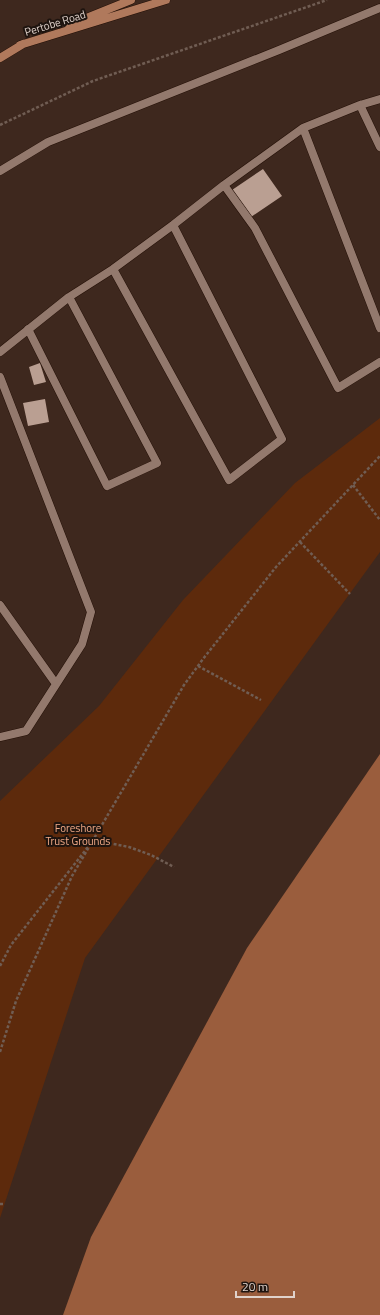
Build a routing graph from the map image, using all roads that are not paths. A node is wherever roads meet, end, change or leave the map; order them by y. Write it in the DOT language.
graph roads {
  1 [pos="131,0"];
  2 [pos="166,0"];
  3 [pos="380,8"];
  4 [pos="20,45"];
  5 [pos="0,58"];
  6 [pos="380,100"];
  7 [pos="360,105"];
  8 [pos="303,128"];
  9 [pos="380,147"];
  10 [pos="0,171"];
  11 [pos="224,184"];
  12 [pos="173,225"];
  13 [pos="113,269"];
  14 [pos="69,297"];
  15 [pos="380,328"];
  16 [pos="28,330"];
  17 [pos="0,352"];
  18 [pos="380,362"];
  19 [pos="0,377"];
  20 [pos="0,605"];
  21 [pos="56,684"];
  22 [pos="0,737"];
  1 -- 4 [label="street, Pertobe Road"];
  2 -- 4 [label="street, Pertobe Road"];
  3 -- 10 [label="lane"];
  4 -- 5 [label="street, Pertobe Road"];
  6 -- 7 [label="lane"];
  7 -- 8 [label="lane"];
  7 -- 9 [label="lane"];
  8 -- 11 [label="lane"];
  8 -- 15 [label="lane"];
  11 -- 12 [label="lane"];
  11 -- 18 [label="lane"];
  12 -- 13 [label="lane"];
  12 -- 13 [label="lane"];
  13 -- 14 [label="lane"];
  14 -- 16 [label="lane"];
  14 -- 16 [label="lane"];
  16 -- 17 [label="lane"];
  19 -- 21 [label="lane"];
  20 -- 21 [label="lane"];
  21 -- 22 [label="lane"];
}
